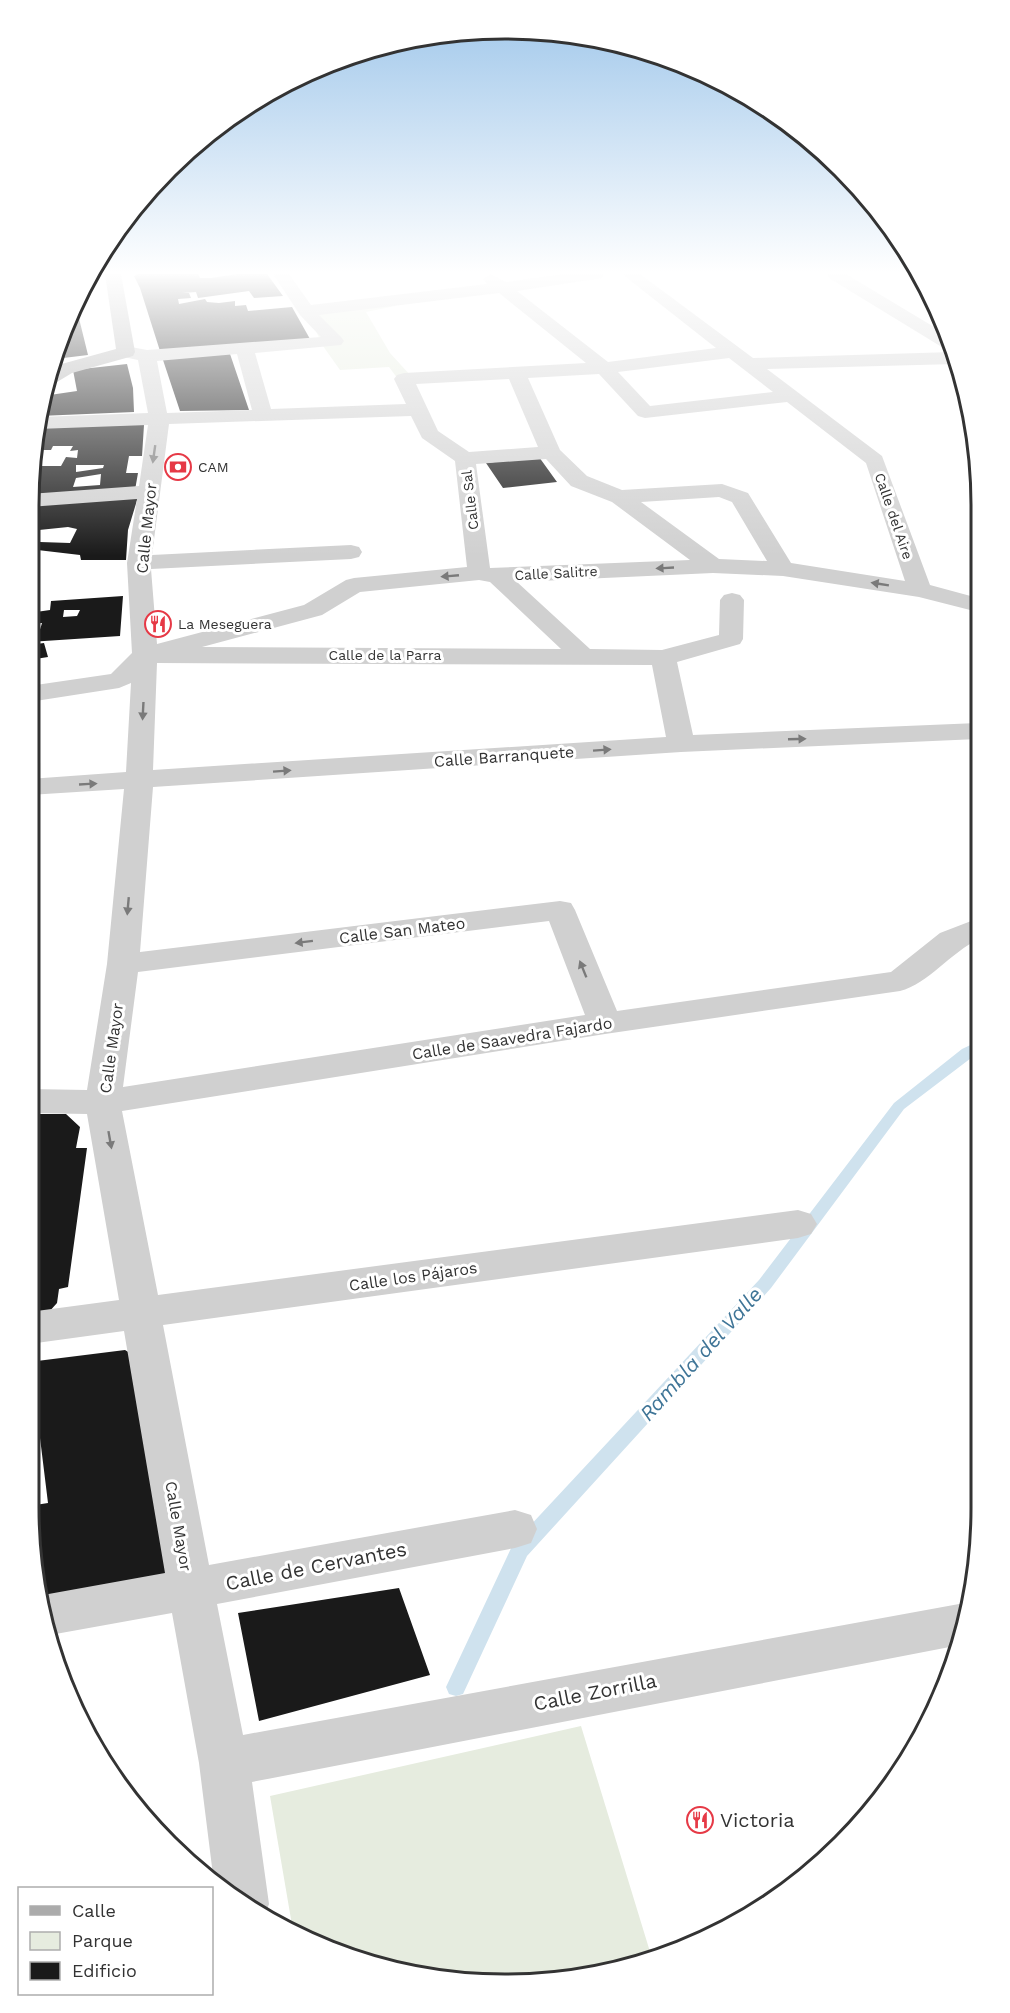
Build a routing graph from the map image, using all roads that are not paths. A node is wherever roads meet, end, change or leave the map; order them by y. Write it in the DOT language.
graph roads {
  1 [pos="142,368"];
  2 [pos="249,368"];
  3 [pos="604,368"];
  4 [pos="755,368"];
  5 [pos="516,372"];
  6 [pos="792,396"];
  7 [pos="417,410"];
  8 [pos="262,415"];
  9 [pos="159,421"];
  10 [pos="47,423"];
  11 [pos="551,452"];
  12 [pos="465,459"];
  13 [pos="149,492"];
  14 [pos="620,497"];
  15 [pos="39,500"];
  16 [pos="351,552"];
  17 [pos="140,563"];
  18 [pos="713,566"];
  19 [pos="783,569"];
  20 [pos="488,575"];
  21 [pos="920,590"];
  22 [pos="732,600"];
  23 [pos="971,609"];
  24 [pos="145,655"];
  25 [pos="585,658"];
  26 [pos="663,658"];
  27 [pos="39,692"];
  28 [pos="971,731"];
  29 [pos="681,744"];
  30 [pos="139,781"];
  31 [pos="39,786"];
  32 [pos="971,931"];
  33 [pos="123,964"];
  34 [pos="605,1023"];
  35 [pos="39,1101"];
  36 [pos="104,1102"];
  37 [pos="798,1224"];
  38 [pos="141,1312"];
  39 [pos="39,1327"];
  40 [pos="515,1529"];
  41 [pos="190,1590"];
  42 [pos="52,1614"];
  43 [pos="956,1624"];
  44 [pos="224,1763"];
  45 [pos="241,1892"];
  1 -- 9 [label="street, Calle Mayor"];
  2 -- 8 [label="street"];
  3 -- 5 [label="street"];
  3 -- 6 [label="street"];
  4 -- 6 [label="street, Calle del Aire"];
  5 -- 7 [label="street, Calle Sal"];
  5 -- 11 [label="street"];
  6 -- 21 [label="street, Calle del Aire"];
  7 -- 8 [label="street"];
  7 -- 12 [label="street, Calle Sal"];
  8 -- 9 [label="street"];
  9 -- 10 [label="street"];
  9 -- 13 [label="street, Calle Mayor, one-way"];
  11 -- 12 [label="street"];
  11 -- 14 [label="street"];
  12 -- 20 [label="street, Calle Sal"];
  13 -- 15 [label="street"];
  13 -- 17 [label="street, Calle Mayor"];
  14 -- 18 [label="street"];
  14 -- 19 [label="street"];
  16 -- 17 [label="street"];
  17 -- 24 [label="street, Calle Mayor"];
  18 -- 19 [label="street, Calle Salitre"];
  18 -- 20 [label="street, Calle Salitre, one-way"];
  21 -- 19 [label="street, Calle Salitre, one-way"];
  20 -- 24 [label="street, Calle Salitre, one-way"];
  20 -- 25 [label="street"];
  21 -- 23 [label="street, Calle Salitre"];
  22 -- 26 [label="street, Calle de la Parra"];
  24 -- 25 [label="street, Calle de la Parra"];
  24 -- 27 [label="street"];
  24 -- 30 [label="street, Calle Mayor, one-way"];
  25 -- 26 [label="street, Calle de la Parra"];
  26 -- 29 [label="street"];
  29 -- 28 [label="street, Calle Barranquete, one-way"];
  30 -- 29 [label="street, Calle Barranquete, one-way"];
  31 -- 30 [label="street, Calle Barranquete, one-way"];
  30 -- 33 [label="street, Calle Mayor, one-way"];
  32 -- 34 [label="street, Calle de Saavedra Fajardo"];
  34 -- 33 [label="street, Calle San Mateo, one-way"];
  33 -- 36 [label="street, Calle Mayor"];
  34 -- 36 [label="street, Calle de Saavedra Fajardo"];
  35 -- 36 [label="street, Calle de Saavedra Fajardo"];
  36 -- 38 [label="street, Calle Mayor, one-way"];
  37 -- 38 [label="street, Calle los Pájaros"];
  38 -- 39 [label="street, Calle los Pájaros"];
  38 -- 41 [label="street, Calle Mayor"];
  40 -- 41 [label="street, Calle de Cervantes"];
  41 -- 42 [label="street, Calle de Cervantes"];
  41 -- 44 [label="street, Calle Mayor"];
  43 -- 44 [label="street, Calle Zorrilla"];
  44 -- 45 [label="street, Calle Mayor"];
}
